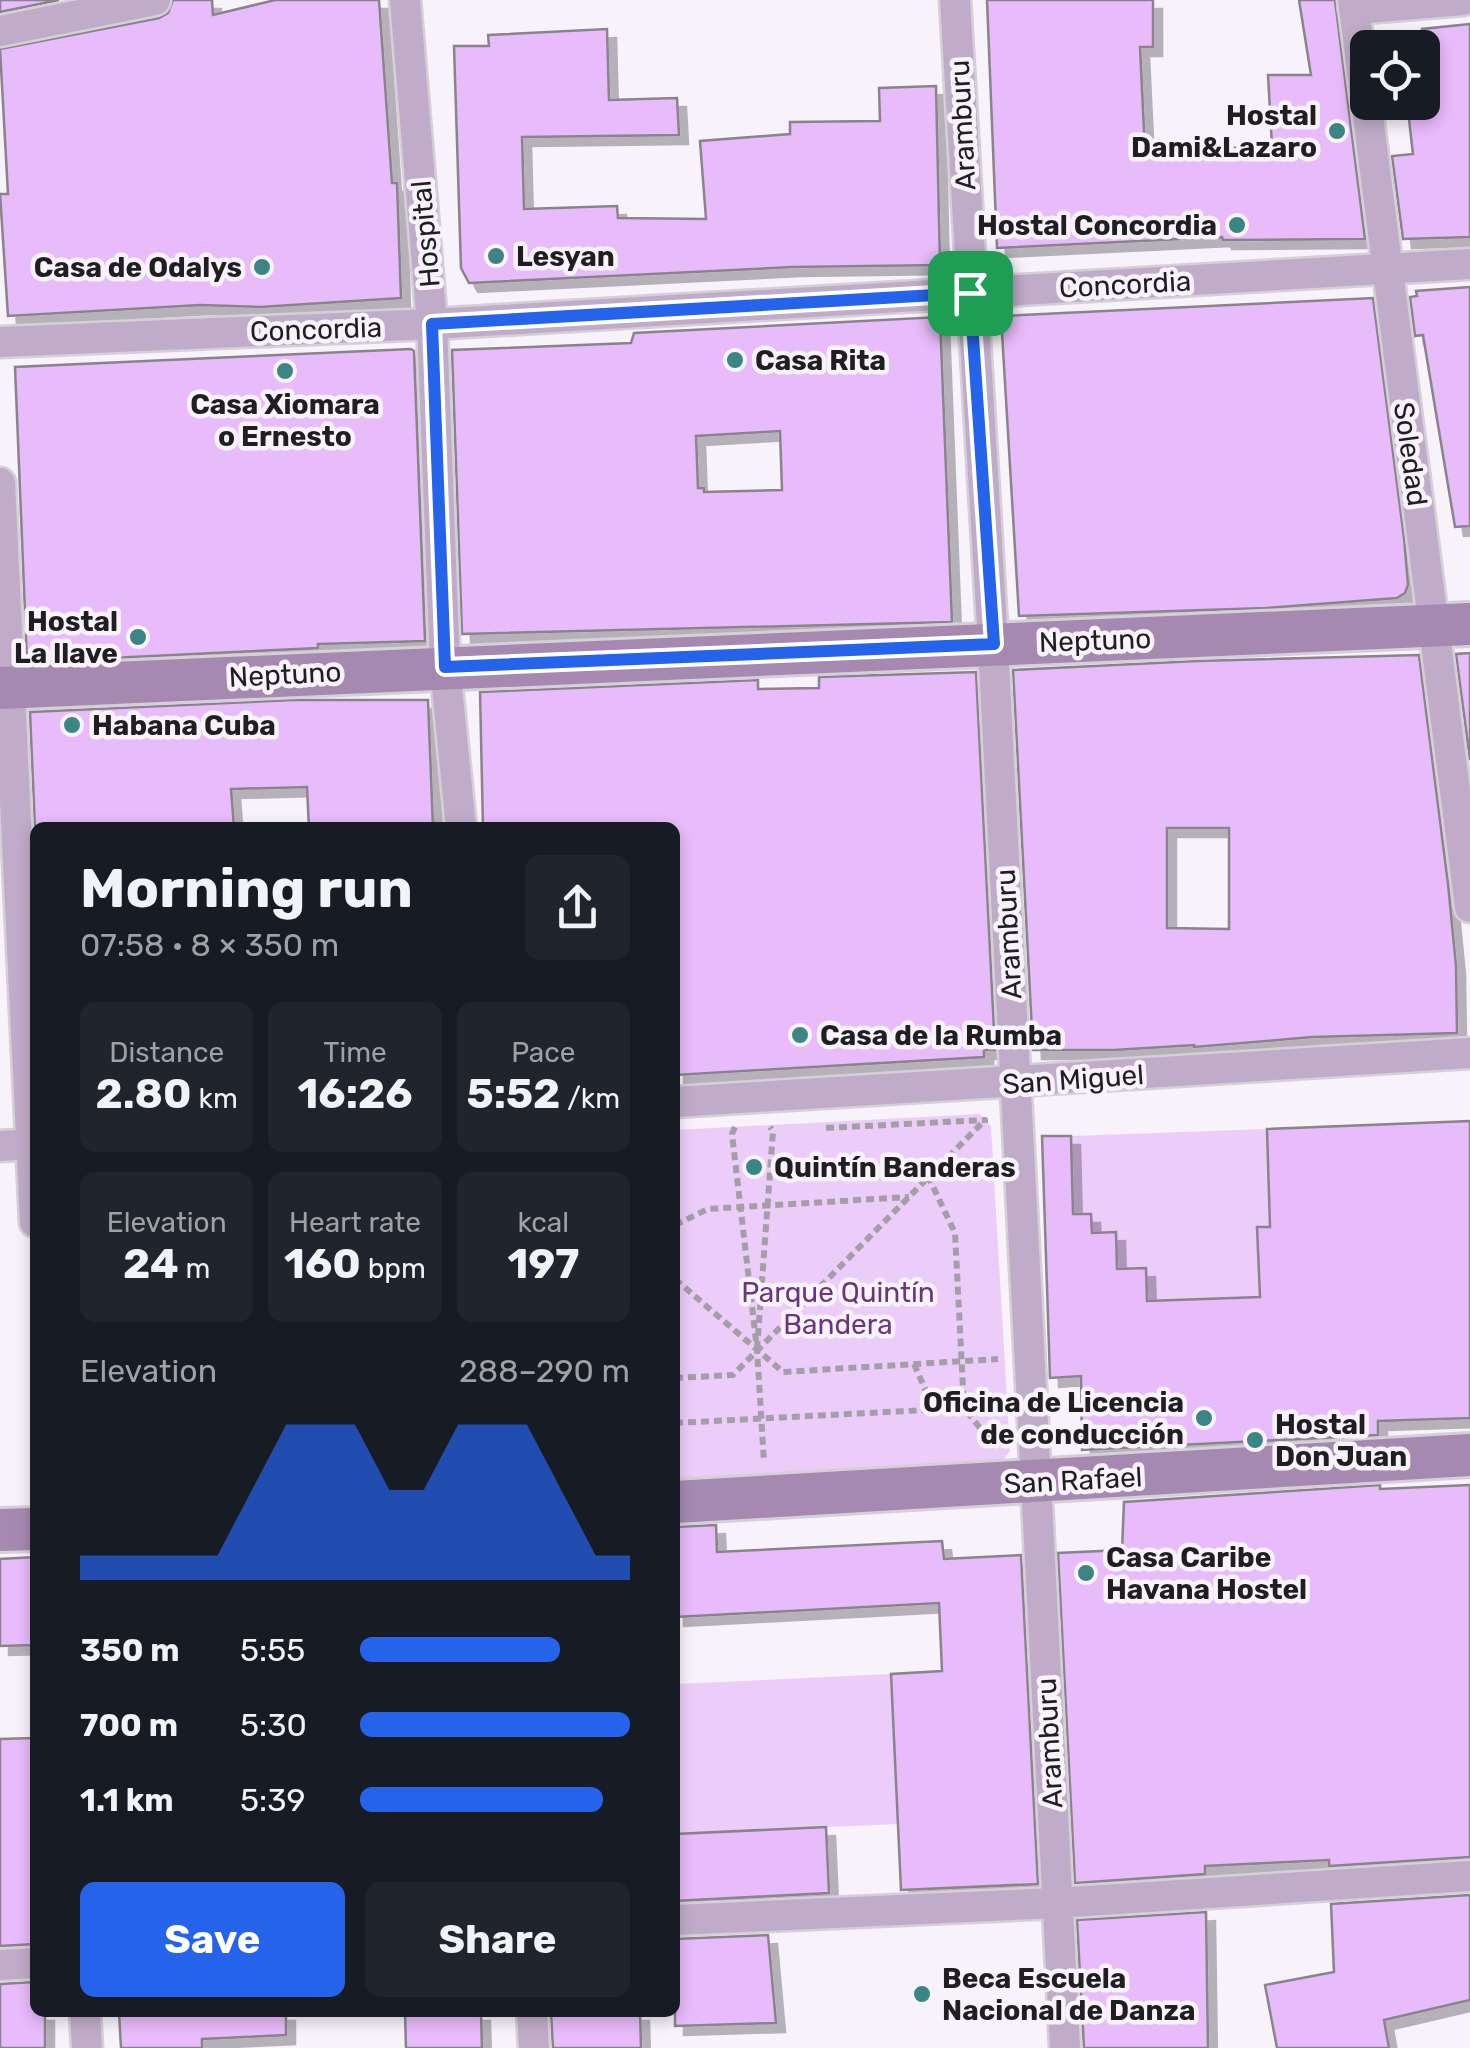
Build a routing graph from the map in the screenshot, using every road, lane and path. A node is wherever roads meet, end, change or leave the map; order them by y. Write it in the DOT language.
graph roads {
  1 [pos="155,0"];
  2 [pos="405,0"];
  3 [pos="955,0"];
  4 [pos="1463,0"];
  5 [pos="1353,5"];
  6 [pos="0,31"];
  7 [pos="1470,264"];
  8 [pos="1385,268"];
  9 [pos="970,293"];
  10 [pos="432,324"];
  11 [pos="0,342"];
  12 [pos="0,482"];
  13 [pos="1452,624"];
  14 [pos="994,644"];
  15 [pos="445,667"];
  16 [pos="6,688"];
  17 [pos="460,822"];
  18 [pos="1470,907"];
  19 [pos="1470,1052"];
  20 [pos="1016,1083"];
  21 [pos="751,1098"];
  22 [pos="680,1102"];
  23 [pos="985,1120"];
  24 [pos="811,1129"];
  25 [pos="792,1130"];
  26 [pos="773,1131"];
  27 [pos="759,1132"];
  28 [pos="746,1133"];
  29 [pos="732,1134"];
  30 [pos="713,1135"];
  31 [pos="986,1140"];
  32 [pos="22,1145"];
  33 [pos="929,1178"];
  34 [pos="30,1192"];
  35 [pos="910,1197"];
  36 [pos="768,1205"];
  37 [pos="739,1206"];
  38 [pos="680,1223"];
  39 [pos="680,1283"];
  40 [pos="996,1340"];
  41 [pos="757,1349"];
  42 [pos="962,1361"];
  43 [pos="914,1364"];
  44 [pos="680,1378"];
  45 [pos="964,1408"];
  46 [pos="760,1419"];
  47 [pos="680,1424"];
  48 [pos="1003,1438"];
  49 [pos="1470,1456"];
  50 [pos="1036,1482"];
  51 [pos="768,1497"];
  52 [pos="680,1502"];
  53 [pos="30,1529"];
  54 [pos="0,1530"];
  55 [pos="1470,1876"];
  56 [pos="1056,1903"];
  57 [pos="680,1920"];
  58 [pos="30,1962"];
  59 [pos="0,1965"];
  60 [pos="85,2017"];
  61 [pos="532,2017"];
  62 [pos="87,2048"];
  63 [pos="534,2048"];
  64 [pos="1064,2048"];
  1 -- 6 [label="street"];
  2 -- 10 [label="street, Hospital"];
  3 -- 9 [label="street, Aramburu"];
  4 -- 5 [label="street"];
  5 -- 8 [label="street, Soledad"];
  7 -- 8 [label="street, Concordia"];
  8 -- 9 [label="street, Concordia"];
  8 -- 13 [label="street, Soledad"];
  9 -- 10 [label="street, Concordia"];
  9 -- 14 [label="street, Aramburu"];
  10 -- 11 [label="street, Concordia"];
  10 -- 15 [label="street, Hospital"];
  12 -- 16 [label="street"];
  13 -- 14 [label="street, Neptuno"];
  13 -- 18 [label="street, Soledad"];
  14 -- 15 [label="street, Neptuno"];
  14 -- 20 [label="street, Aramburu"];
  15 -- 16 [label="street, Neptuno"];
  15 -- 17 [label="street, Hospital"];
  16 -- 32 [label="street"];
  19 -- 20 [label="street, San Miguel"];
  20 -- 21 [label="street, San Miguel"];
  20 -- 23 [label="path"];
  20 -- 50 [label="street, Aramburu"];
  21 -- 22 [label="street, San Miguel"];
  21 -- 26 [label="path"];
  21 -- 29 [label="path"];
  23 -- 24 [label="path"];
  23 -- 31 [label="path"];
  23 -- 33 [label="path"];
  25 -- 26 [label="path"];
  26 -- 27 [label="path"];
  26 -- 36 [label="path"];
  28 -- 29 [label="path"];
  29 -- 30 [label="path"];
  29 -- 37 [label="path"];
  32 -- 34 [label="street"];
  33 -- 35 [label="path"];
  33 -- 42 [label="path"];
  35 -- 36 [label="path"];
  35 -- 41 [label="path"];
  36 -- 37 [label="path"];
  36 -- 41 [label="path"];
  37 -- 38 [label="path"];
  37 -- 41 [label="path"];
  39 -- 41 [label="path"];
  40 -- 42 [label="path"];
  41 -- 43 [label="path"];
  41 -- 44 [label="path"];
  41 -- 46 [label="path"];
  42 -- 43 [label="path"];
  42 -- 45 [label="path"];
  43 -- 45 [label="path"];
  45 -- 46 [label="path"];
  45 -- 48 [label="path"];
  46 -- 47 [label="path"];
  46 -- 51 [label="path"];
  49 -- 50 [label="street, San Rafael"];
  50 -- 51 [label="street, San Rafael"];
  50 -- 56 [label="street, Aramburu"];
  51 -- 52 [label="street, San Rafael"];
  53 -- 54 [label="street"];
  55 -- 56 [label="street"];
  56 -- 57 [label="street"];
  56 -- 64 [label="street, Aramburu"];
  58 -- 59 [label="street"];
  60 -- 62 [label="street"];
  61 -- 63 [label="street"];
}
